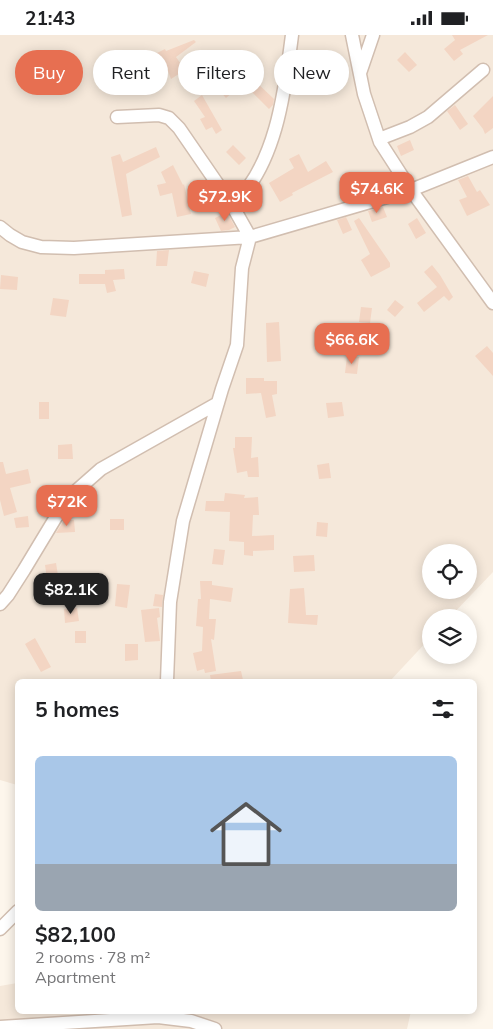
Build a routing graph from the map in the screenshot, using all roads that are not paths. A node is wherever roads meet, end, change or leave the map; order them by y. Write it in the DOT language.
graph roads {
  1 [pos="292,35"];
  2 [pos="352,35"];
  3 [pos="373,35"];
  4 [pos="483,70"];
  5 [pos="360,74"];
  6 [pos="117,117"];
  7 [pos="379,139"];
  8 [pos="493,157"];
  9 [pos="411,190"];
  10 [pos="232,205"];
  11 [pos="0,227"];
  12 [pos="250,237"];
  13 [pos="493,303"];
  14 [pos="218,403"];
  15 [pos="0,604"];
  16 [pos="166,679"];
  17 [pos="15,914"];
  18 [pos="0,929"];
  19 [pos="0,1027"];
  20 [pos="215,1029"];
  1 -- 10 [label="street"];
  2 -- 5 [label="street"];
  3 -- 5 [label="street"];
  4 -- 7 [label="street"];
  5 -- 7 [label="street"];
  6 -- 10 [label="street"];
  7 -- 9 [label="street"];
  8 -- 9 [label="street"];
  9 -- 12 [label="street"];
  9 -- 13 [label="street"];
  10 -- 12 [label="street"];
  11 -- 12 [label="street"];
  12 -- 14 [label="street"];
  14 -- 15 [label="street"];
  14 -- 16 [label="street"];
  17 -- 18 [label="street"];
  19 -- 20 [label="street"];
}
